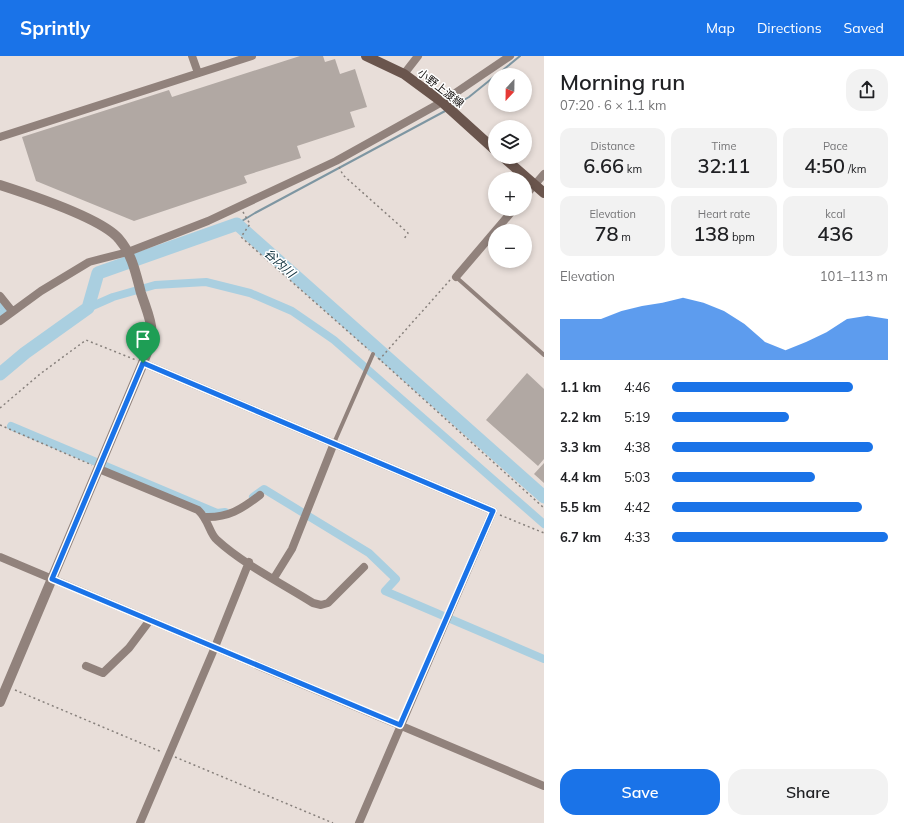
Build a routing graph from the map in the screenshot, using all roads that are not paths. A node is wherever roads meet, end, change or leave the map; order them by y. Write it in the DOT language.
graph roads {
  1 [pos="192,56"];
  2 [pos="252,56"];
  3 [pos="366,56"];
  4 [pos="418,56"];
  5 [pos="510,56"];
  6 [pos="198,73"];
  7 [pos="404,74"];
  8 [pos="442,102"];
  9 [pos="0,137"];
  10 [pos="488,145"];
  11 [pos="511,164"];
  12 [pos="544,174"];
  13 [pos="0,185"];
  14 [pos="534,185"];
  15 [pos="532,187"];
  16 [pos="544,193"];
  17 [pos="508,216"];
  18 [pos="129,254"];
  19 [pos="455,276"];
  20 [pos="0,296"];
  21 [pos="12,311"];
  22 [pos="0,321"];
  23 [pos="372,354"];
  24 [pos="544,355"];
  25 [pos="143,363"];
  26 [pos="334,443"];
  27 [pos="99,469"];
  28 [pos="260,495"];
  29 [pos="205,517"];
  30 [pos="0,557"];
  31 [pos="249,562"];
  32 [pos="364,567"];
  33 [pos="274,578"];
  34 [pos="52,579"];
  35 [pos="150,620"];
  36 [pos="215,647"];
  37 [pos="86,666"];
  38 [pos="0,702"];
  39 [pos="400,725"];
  40 [pos="544,786"];
  41 [pos="140,823"];
  42 [pos="359,823"];
  1 -- 6 [label="street"];
  2 -- 6 [label="street"];
  3 -- 7 [label="main road, 小野上渡線"];
  4 -- 7 [label="street"];
  5 -- 8 [label="street"];
  6 -- 9 [label="street"];
  7 -- 8 [label="main road, 小野上渡線"];
  8 -- 10 [label="main road, 小野上渡線"];
  8 -- 18 [label="street"];
  11 -- 14 [label="main road"];
  12 -- 14 [label="street"];
  13 -- 18 [label="street"];
  14 -- 15 [label="street"];
  14 -- 16 [label="main road"];
  17 -- 19 [label="street"];
  18 -- 21 [label="street"];
  18 -- 25 [label="street"];
  19 -- 24 [label="lane"];
  20 -- 21 [label="street"];
  21 -- 22 [label="street"];
  23 -- 26 [label="lane"];
  25 -- 26 [label="street"];
  25 -- 27 [label="street"];
  26 -- 33 [label="street"];
  26 -- 39 [label="street"];
  27 -- 29 [label="street"];
  27 -- 34 [label="street"];
  28 -- 29 [label="street"];
  29 -- 31 [label="street"];
  30 -- 34 [label="street"];
  31 -- 33 [label="street"];
  31 -- 36 [label="street"];
  32 -- 33 [label="street"];
  34 -- 35 [label="street"];
  34 -- 38 [label="street"];
  35 -- 36 [label="street"];
  35 -- 37 [label="street"];
  36 -- 39 [label="street"];
  36 -- 41 [label="street"];
  39 -- 40 [label="street"];
  39 -- 42 [label="street"];
}
